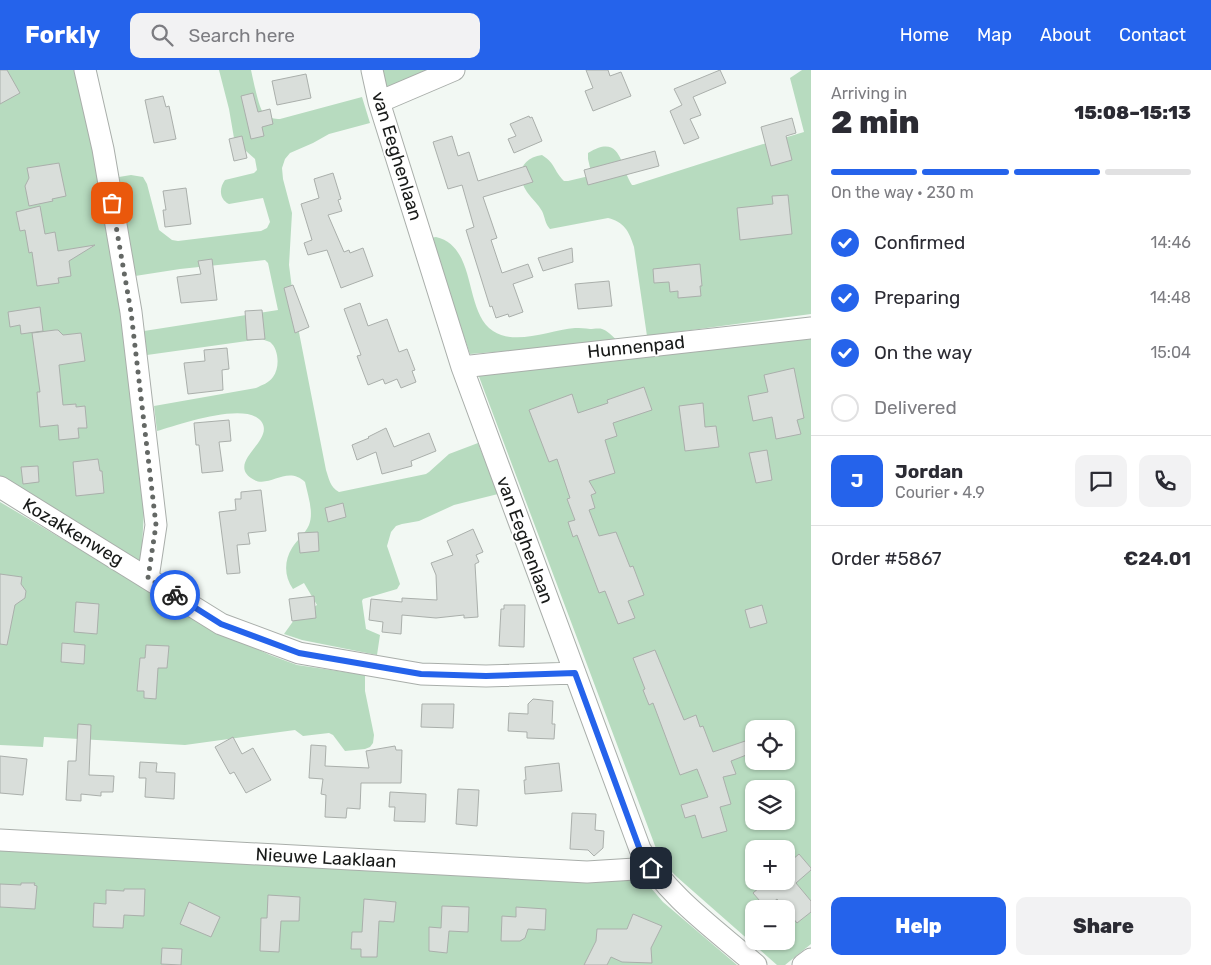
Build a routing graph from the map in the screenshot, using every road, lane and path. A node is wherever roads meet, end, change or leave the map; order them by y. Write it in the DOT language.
graph roads {
  1 [pos="85,70"];
  2 [pos="372,70"];
  3 [pos="454,70"];
  4 [pos="379,102"];
  5 [pos="811,328"];
  6 [pos="462,367"];
  7 [pos="0,488"];
  8 [pos="148,578"];
  9 [pos="575,673"];
  10 [pos="0,840"];
  11 [pos="651,868"];
  12 [pos="811,959"];
  13 [pos="756,965"];
  14 [pos="803,965"];
  1 -- 8 [label="street"];
  2 -- 4 [label="street, van Eeghenlaan"];
  3 -- 4 [label="street"];
  4 -- 6 [label="street, van Eeghenlaan"];
  5 -- 6 [label="street, Hunnenpad"];
  6 -- 9 [label="street, van Eeghenlaan"];
  7 -- 8 [label="street, Kozakkenweg"];
  8 -- 9 [label="street, Kozakkenweg"];
  9 -- 11 [label="street, van Eeghenlaan"];
  10 -- 11 [label="street, Nieuwe Laaklaan"];
  11 -- 13 [label="street, van Eeghenlaan"];
  12 -- 14 [label="street"];
}
